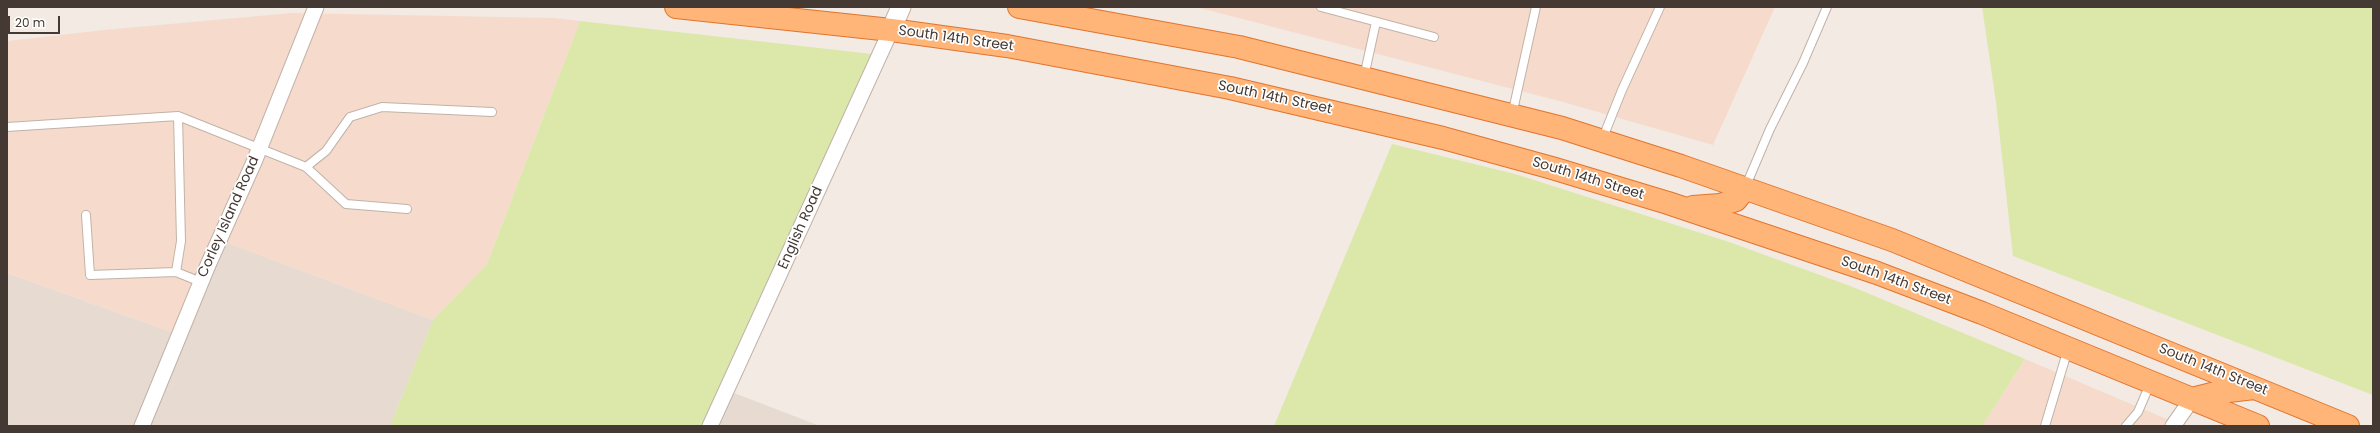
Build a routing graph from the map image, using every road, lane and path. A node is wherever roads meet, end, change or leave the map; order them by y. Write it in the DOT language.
graph roads {
  1 [pos="316,7"];
  2 [pos="676,7"];
  3 [pos="901,7"];
  4 [pos="1019,7"];
  5 [pos="1321,7"];
  6 [pos="1536,7"];
  7 [pos="1660,7"];
  8 [pos="1827,7"];
  9 [pos="1376,22"];
  10 [pos="891,30"];
  11 [pos="1434,37"];
  12 [pos="1364,77"];
  13 [pos="492,112"];
  14 [pos="1512,115"];
  15 [pos="178,116"];
  16 [pos="7,127"];
  17 [pos="1601,141"];
  18 [pos="260,148"];
  19 [pos="306,167"];
  20 [pos="1746,188"];
  21 [pos="1684,208"];
  22 [pos="407,209"];
  23 [pos="86,215"];
  24 [pos="176,272"];
  25 [pos="201,282"];
  26 [pos="2069,348"];
  27 [pos="2151,382"];
  28 [pos="2256,388"];
  29 [pos="2192,399"];
  30 [pos="142,426"];
  31 [pos="710,426"];
  32 [pos="2045,426"];
  33 [pos="2126,426"];
  34 [pos="2173,426"];
  35 [pos="2258,426"];
  36 [pos="2348,426"];
  1 -- 18 [label="street, Corley Island Road"];
  2 -- 10 [label="highway, South 14th Street"];
  3 -- 10 [label="street"];
  4 -- 12 [label="highway, South 14th Street"];
  5 -- 9 [label="lane"];
  6 -- 14 [label="lane"];
  7 -- 17 [label="lane"];
  8 -- 20 [label="lane"];
  9 -- 11 [label="lane"];
  9 -- 12 [label="lane"];
  10 -- 21 [label="highway, South 14th Street"];
  10 -- 31 [label="street, English Road"];
  12 -- 14 [label="highway, South 14th Street"];
  13 -- 19 [label="lane"];
  14 -- 17 [label="highway, South 14th Street"];
  15 -- 16 [label="lane"];
  15 -- 18 [label="lane"];
  15 -- 24 [label="lane"];
  17 -- 20 [label="highway, South 14th Street"];
  18 -- 19 [label="lane"];
  18 -- 25 [label="street, Corley Island Road"];
  19 -- 22 [label="lane"];
  20 -- 21 [label="highway"];
  20 -- 28 [label="highway, South 14th Street"];
  21 -- 26 [label="highway, South 14th Street"];
  23 -- 24 [label="lane"];
  24 -- 25 [label="lane"];
  25 -- 30 [label="street, Corley Island Road"];
  26 -- 27 [label="highway, South 14th Street"];
  26 -- 32 [label="lane"];
  27 -- 29 [label="highway, South 14th Street"];
  27 -- 33 [label="lane"];
  28 -- 29 [label="highway"];
  28 -- 36 [label="highway, South 14th Street"];
  29 -- 34 [label="street"];
  29 -- 35 [label="highway, South 14th Street"];
}
